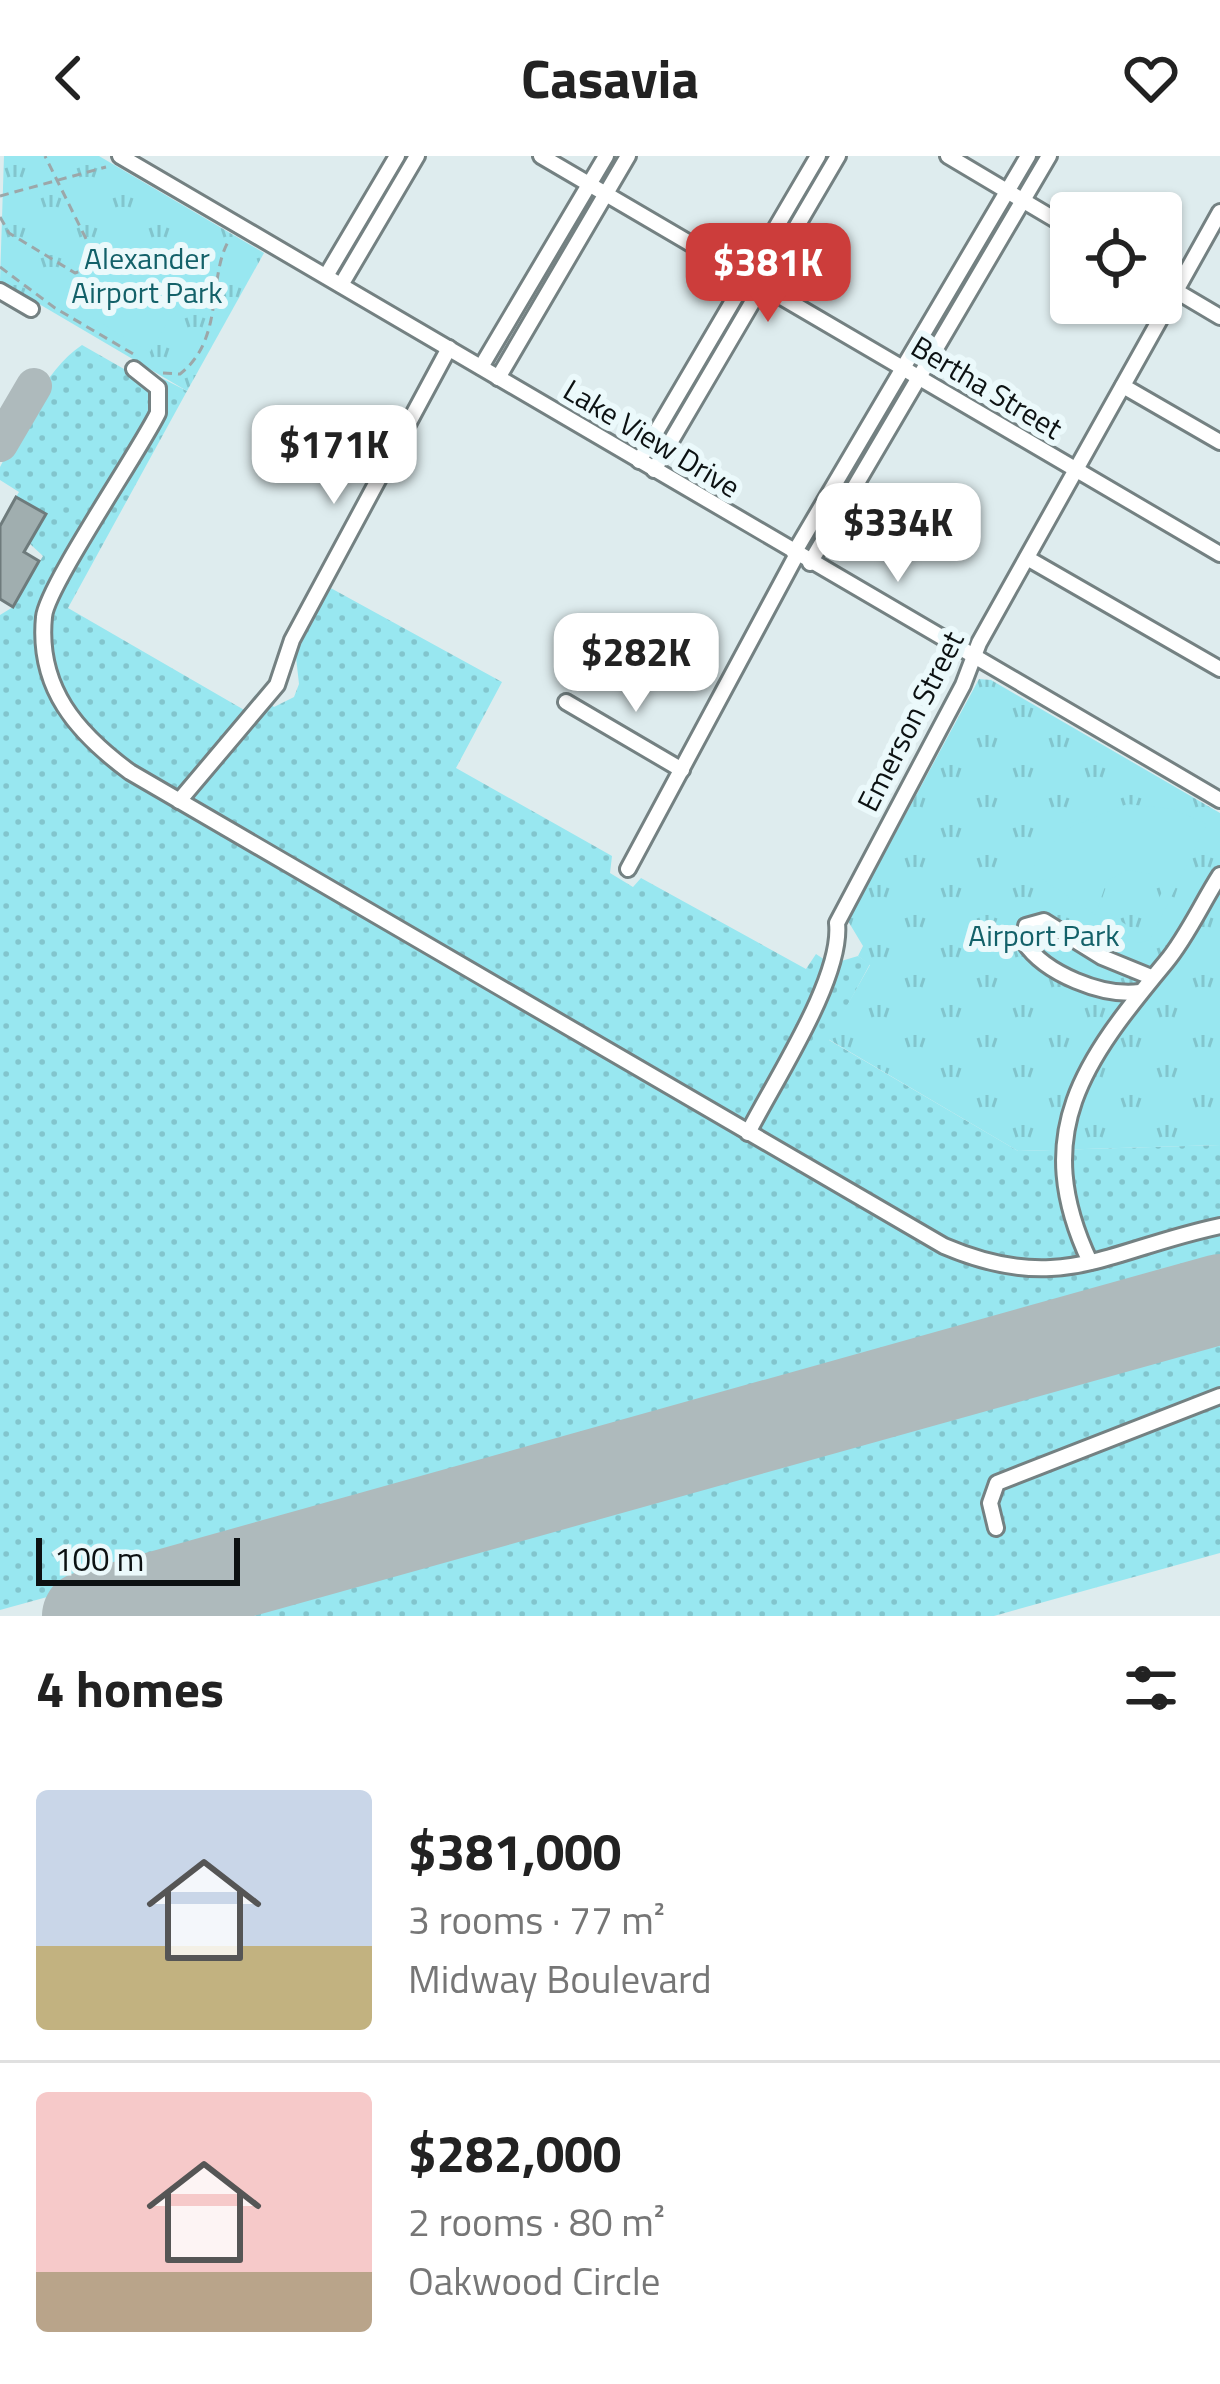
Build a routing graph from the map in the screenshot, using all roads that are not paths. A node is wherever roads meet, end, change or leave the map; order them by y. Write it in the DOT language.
graph roads {
  1 [pos="120,156"];
  2 [pos="397,156"];
  3 [pos="417,156"];
  4 [pos="541,156"];
  5 [pos="606,156"];
  6 [pos="628,156"];
  7 [pos="818,156"];
  8 [pos="838,156"];
  9 [pos="948,156"];
  10 [pos="1028,156"];
  11 [pos="1049,156"];
  12 [pos="589,184"];
  13 [pos="1007,191"];
  14 [pos="606,194"];
  15 [pos="1023,200"];
  16 [pos="1220,212"];
  17 [pos="1050,216"];
  18 [pos="326,276"];
  19 [pos="747,277"];
  20 [pos="1182,280"];
  21 [pos="341,284"];
  22 [pos="762,285"];
  23 [pos="0,291"];
  24 [pos="1182,295"];
  25 [pos="31,309"];
  26 [pos="1220,317"];
  27 [pos="1158,324"];
  28 [pos="449,348"];
  29 [pos="139,365"];
  30 [pos="481,368"];
  31 [pos="903,368"];
  32 [pos="919,377"];
  33 [pos="498,378"];
  34 [pos="1123,386"];
  35 [pos="1220,442"];
  36 [pos="639,461"];
  37 [pos="654,470"];
  38 [pos="1076,470"];
  39 [pos="1220,554"];
  40 [pos="800,556"];
  41 [pos="1027,558"];
  42 [pos="974,658"];
  43 [pos="1220,669"];
  44 [pos="566,702"];
  45 [pos="682,770"];
  46 [pos="1220,800"];
  47 [pos="179,801"];
  48 [pos="628,869"];
  49 [pos="1220,875"];
  50 [pos="1151,976"];
  51 [pos="1140,992"];
  52 [pos="748,1132"];
  53 [pos="1220,1226"];
  54 [pos="1090,1262"];
  55 [pos="1220,1396"];
  56 [pos="996,1528"];
  1 -- 18 [label="street, Lake View Drive"];
  2 -- 18 [label="street"];
  3 -- 21 [label="street"];
  4 -- 12 [label="street, Bertha Street"];
  5 -- 12 [label="street"];
  6 -- 14 [label="street"];
  7 -- 19 [label="street"];
  8 -- 22 [label="street"];
  9 -- 13 [label="street"];
  10 -- 13 [label="street"];
  11 -- 15 [label="street"];
  12 -- 14 [label="street, Bertha Street"];
  12 -- 30 [label="street"];
  13 -- 15 [label="street"];
  13 -- 31 [label="street"];
  14 -- 19 [label="street, Bertha Street"];
  14 -- 33 [label="street"];
  15 -- 17 [label="street"];
  15 -- 32 [label="street"];
  16 -- 20 [label="street, Emerson Street"];
  18 -- 21 [label="street, Lake View Drive"];
  19 -- 22 [label="street, Bertha Street"];
  19 -- 36 [label="street"];
  21 -- 28 [label="street, Lake View Drive"];
  22 -- 31 [label="street, Bertha Street"];
  22 -- 37 [label="street"];
  23 -- 25 [label="street"];
  24 -- 26 [label="street"];
  27 -- 34 [label="street, Emerson Street"];
  28 -- 30 [label="street, Lake View Drive"];
  28 -- 47 [label="street"];
  29 -- 47 [label="street"];
  30 -- 33 [label="street, Lake View Drive"];
  31 -- 32 [label="street, Bertha Street"];
  31 -- 40 [label="street"];
  32 -- 38 [label="street, Bertha Street"];
  32 -- 40 [label="street"];
  33 -- 36 [label="street, Lake View Drive"];
  34 -- 35 [label="street"];
  34 -- 38 [label="street, Emerson Street"];
  36 -- 37 [label="street, Lake View Drive"];
  37 -- 40 [label="street, Lake View Drive"];
  38 -- 39 [label="street, Bertha Street"];
  38 -- 41 [label="street, Emerson Street"];
  40 -- 42 [label="street, Lake View Drive"];
  40 -- 45 [label="street"];
  41 -- 42 [label="street, Emerson Street"];
  41 -- 43 [label="street"];
  42 -- 46 [label="street, Lake View Drive"];
  42 -- 52 [label="street, Emerson Street"];
  44 -- 45 [label="street"];
  45 -- 48 [label="street"];
  47 -- 52 [label="street"];
  49 -- 50 [label="street"];
  50 -- 51 [label="street"];
  50 -- 51 [label="street"];
  51 -- 54 [label="street"];
  52 -- 54 [label="street"];
  53 -- 54 [label="street"];
  55 -- 56 [label="street"];
}
